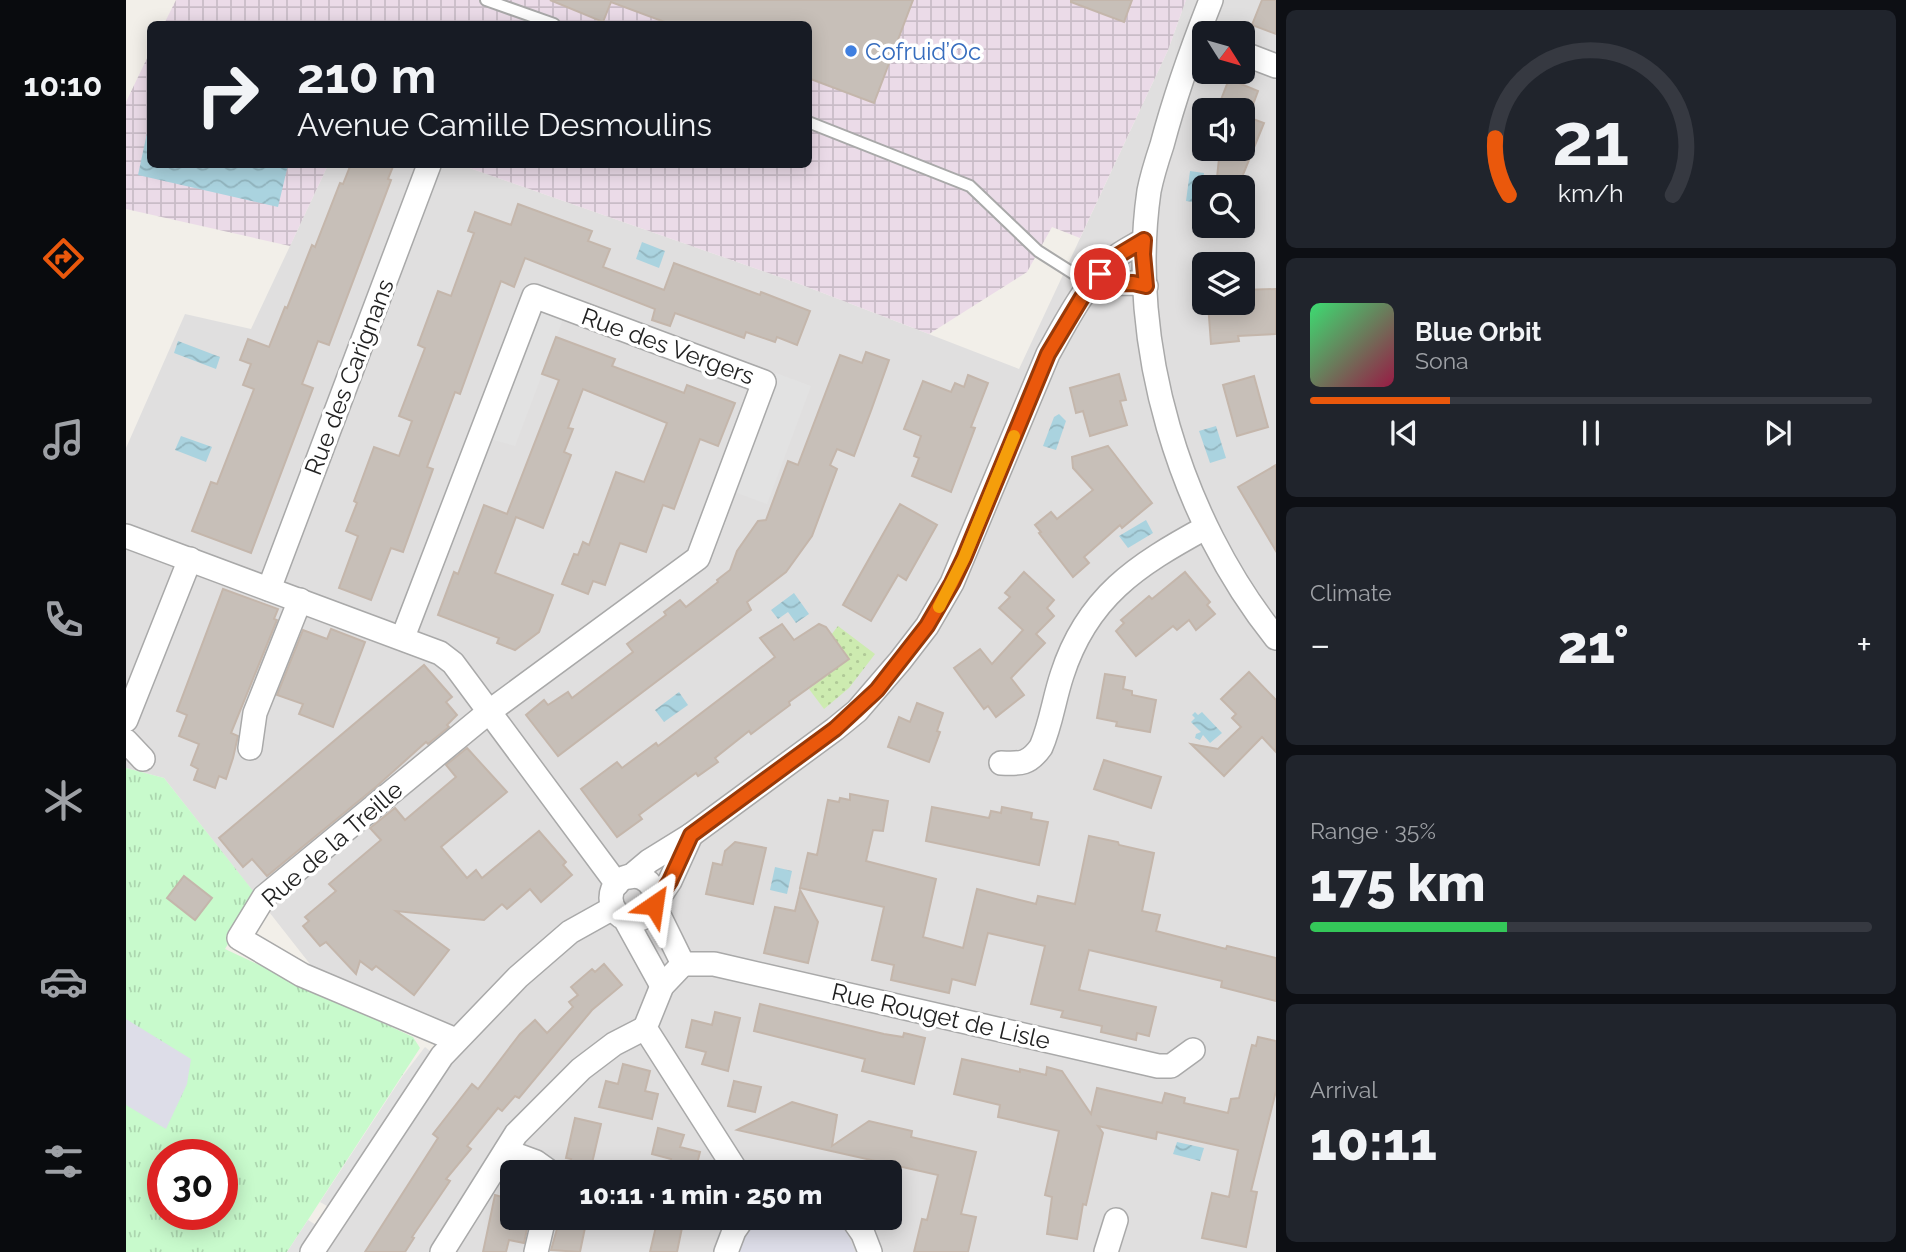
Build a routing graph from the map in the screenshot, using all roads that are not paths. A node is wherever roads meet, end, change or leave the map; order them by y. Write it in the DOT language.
graph roads {
  1 [pos="486,0"];
  2 [pos="1211,0"];
  3 [pos="546,21"];
  4 [pos="1205,21"];
  5 [pos="1255,58"];
  6 [pos="1192,60"];
  7 [pos="1276,66"];
  8 [pos="812,123"];
  9 [pos="428,168"];
  10 [pos="1144,240"];
  11 [pos="1090,284"];
  12 [pos="1146,286"];
  13 [pos="1205,528"];
  14 [pos="126,536"];
  15 [pos="190,559"];
  16 [pos="269,589"];
  17 [pos="300,600"];
  18 [pos="403,637"];
  19 [pos="1276,638"];
  20 [pos="490,711"];
  21 [pos="126,720"];
  22 [pos="126,741"];
  23 [pos="250,748"];
  24 [pos="143,759"];
  25 [pos="1001,763"];
  26 [pos="691,835"];
  27 [pos="623,881"];
  28 [pos="654,905"];
  29 [pos="619,914"];
  30 [pos="683,964"];
  31 [pos="662,986"];
  32 [pos="645,1028"];
  33 [pos="456,1040"];
  34 [pos="1193,1050"];
  35 [pos="506,1152"];
  36 [pos="530,1160"];
  37 [pos="729,1160"];
  38 [pos="1116,1220"];
  39 [pos="541,1230"];
  40 [pos="735,1230"];
  41 [pos="860,1230"];
  42 [pos="312,1252"];
  43 [pos="442,1252"];
  44 [pos="536,1252"];
  45 [pos="726,1252"];
  46 [pos="870,1252"];
  47 [pos="1106,1252"];
  1 -- 3 [label="lane"];
  2 -- 4 [label="street"];
  5 -- 7 [label="street"];
  6 -- 10 [label="street"];
  8 -- 11 [label="lane"];
  9 -- 16 [label="street, Rue des Carignans"];
  10 -- 11 [label="street"];
  10 -- 12 [label="street"];
  11 -- 12 [label="street"];
  11 -- 26 [label="street"];
  12 -- 13 [label="street"];
  13 -- 19 [label="street"];
  13 -- 25 [label="street"];
  14 -- 15 [label="street"];
  15 -- 16 [label="street"];
  15 -- 21 [label="street"];
  16 -- 17 [label="street"];
  17 -- 18 [label="street"];
  17 -- 23 [label="street"];
  18 -- 20 [label="street"];
  18 -- 20 [label="street, Rue des Vergers"];
  20 -- 27 [label="street"];
  20 -- 33 [label="street, Rue de la Treille"];
  22 -- 24 [label="street"];
  26 -- 27 [label="street"];
  26 -- 28 [label="street"];
  27 -- 28 [label="street"];
  27 -- 29 [label="street"];
  28 -- 29 [label="street"];
  28 -- 30 [label="street"];
  29 -- 31 [label="street"];
  29 -- 33 [label="street"];
  30 -- 31 [label="street"];
  30 -- 34 [label="street, Rue Rouget de Lisle"];
  31 -- 32 [label="street"];
  32 -- 35 [label="street"];
  32 -- 37 [label="street"];
  33 -- 42 [label="street"];
  35 -- 36 [label="street"];
  35 -- 43 [label="street"];
  38 -- 47 [label="street"];
  39 -- 44 [label="street"];
  40 -- 45 [label="street"];
  41 -- 46 [label="street"];
}
